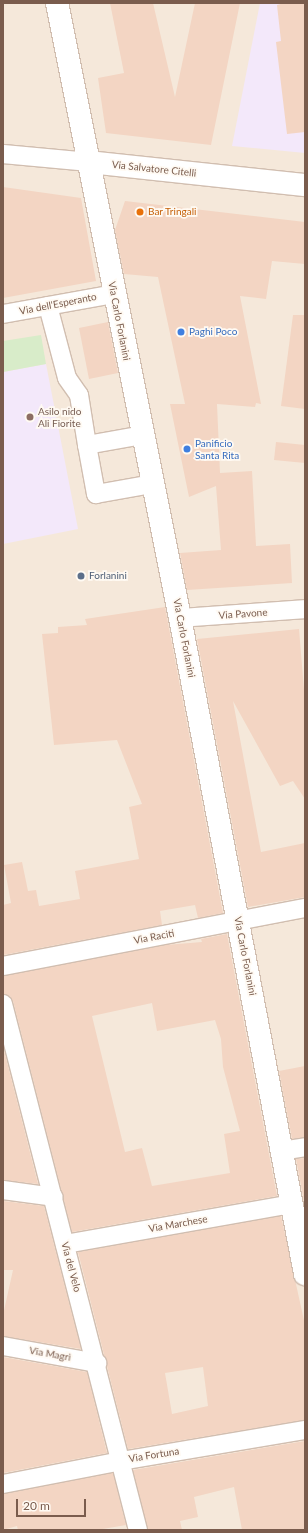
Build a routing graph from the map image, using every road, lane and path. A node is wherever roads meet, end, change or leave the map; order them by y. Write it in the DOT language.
graph roads {
  1 [pos="57,3"];
  2 [pos="3,154"];
  3 [pos="89,162"];
  4 [pos="305,185"];
  5 [pos="114,294"];
  6 [pos="48,306"];
  7 [pos="3,314"];
  8 [pos="143,435"];
  9 [pos="87,445"];
  10 [pos="152,484"];
  11 [pos="305,609"];
  12 [pos="180,618"];
  13 [pos="305,908"];
  14 [pos="238,921"];
  15 [pos="3,966"];
  16 [pos="3,1004"];
  17 [pos="6,1029"];
  18 [pos="305,1147"];
  19 [pos="282,1151"];
  20 [pos="3,1190"];
  21 [pos="54,1197"];
  22 [pos="291,1204"];
  23 [pos="65,1244"];
  24 [pos="305,1274"];
  25 [pos="3,1346"];
  26 [pos="97,1362"];
  27 [pos="305,1430"];
  28 [pos="121,1461"];
  29 [pos="3,1484"];
  30 [pos="138,1530"];
  1 -- 3 [label="street, Via Carlo Forlanini"];
  2 -- 3 [label="street, Via Salvatore Citelli"];
  3 -- 4 [label="street, Via Salvatore Citelli"];
  3 -- 5 [label="street, Via Carlo Forlanini"];
  5 -- 6 [label="street, Via dell'Esperanto"];
  5 -- 8 [label="street, Via Carlo Forlanini"];
  6 -- 7 [label="street, Via dell'Esperanto"];
  6 -- 9 [label="street"];
  8 -- 9 [label="street"];
  8 -- 10 [label="street, Via Carlo Forlanini"];
  9 -- 10 [label="street"];
  10 -- 12 [label="street, Via Carlo Forlanini"];
  11 -- 12 [label="street, Via Pavone"];
  12 -- 14 [label="street, Via Carlo Forlanini"];
  13 -- 14 [label="street, Via Raciti"];
  14 -- 15 [label="street, Via Raciti"];
  14 -- 19 [label="street, Via Carlo Forlanini"];
  16 -- 17 [label="street, Via del Velo"];
  17 -- 21 [label="street, Via del Velo"];
  18 -- 19 [label="street"];
  19 -- 22 [label="street, Via Carlo Forlanini"];
  20 -- 21 [label="street"];
  21 -- 23 [label="street, Via del Velo"];
  22 -- 23 [label="street, Via Marchese"];
  22 -- 24 [label="street, Via Carlo Forlanini"];
  23 -- 26 [label="street, Via del Velo"];
  25 -- 26 [label="street, Via Magrì"];
  26 -- 28 [label="street, Via del Velo"];
  27 -- 28 [label="street, Via Fortuna"];
  28 -- 29 [label="street, Via Fortuna"];
  28 -- 30 [label="street, Via del Velo"];
}
